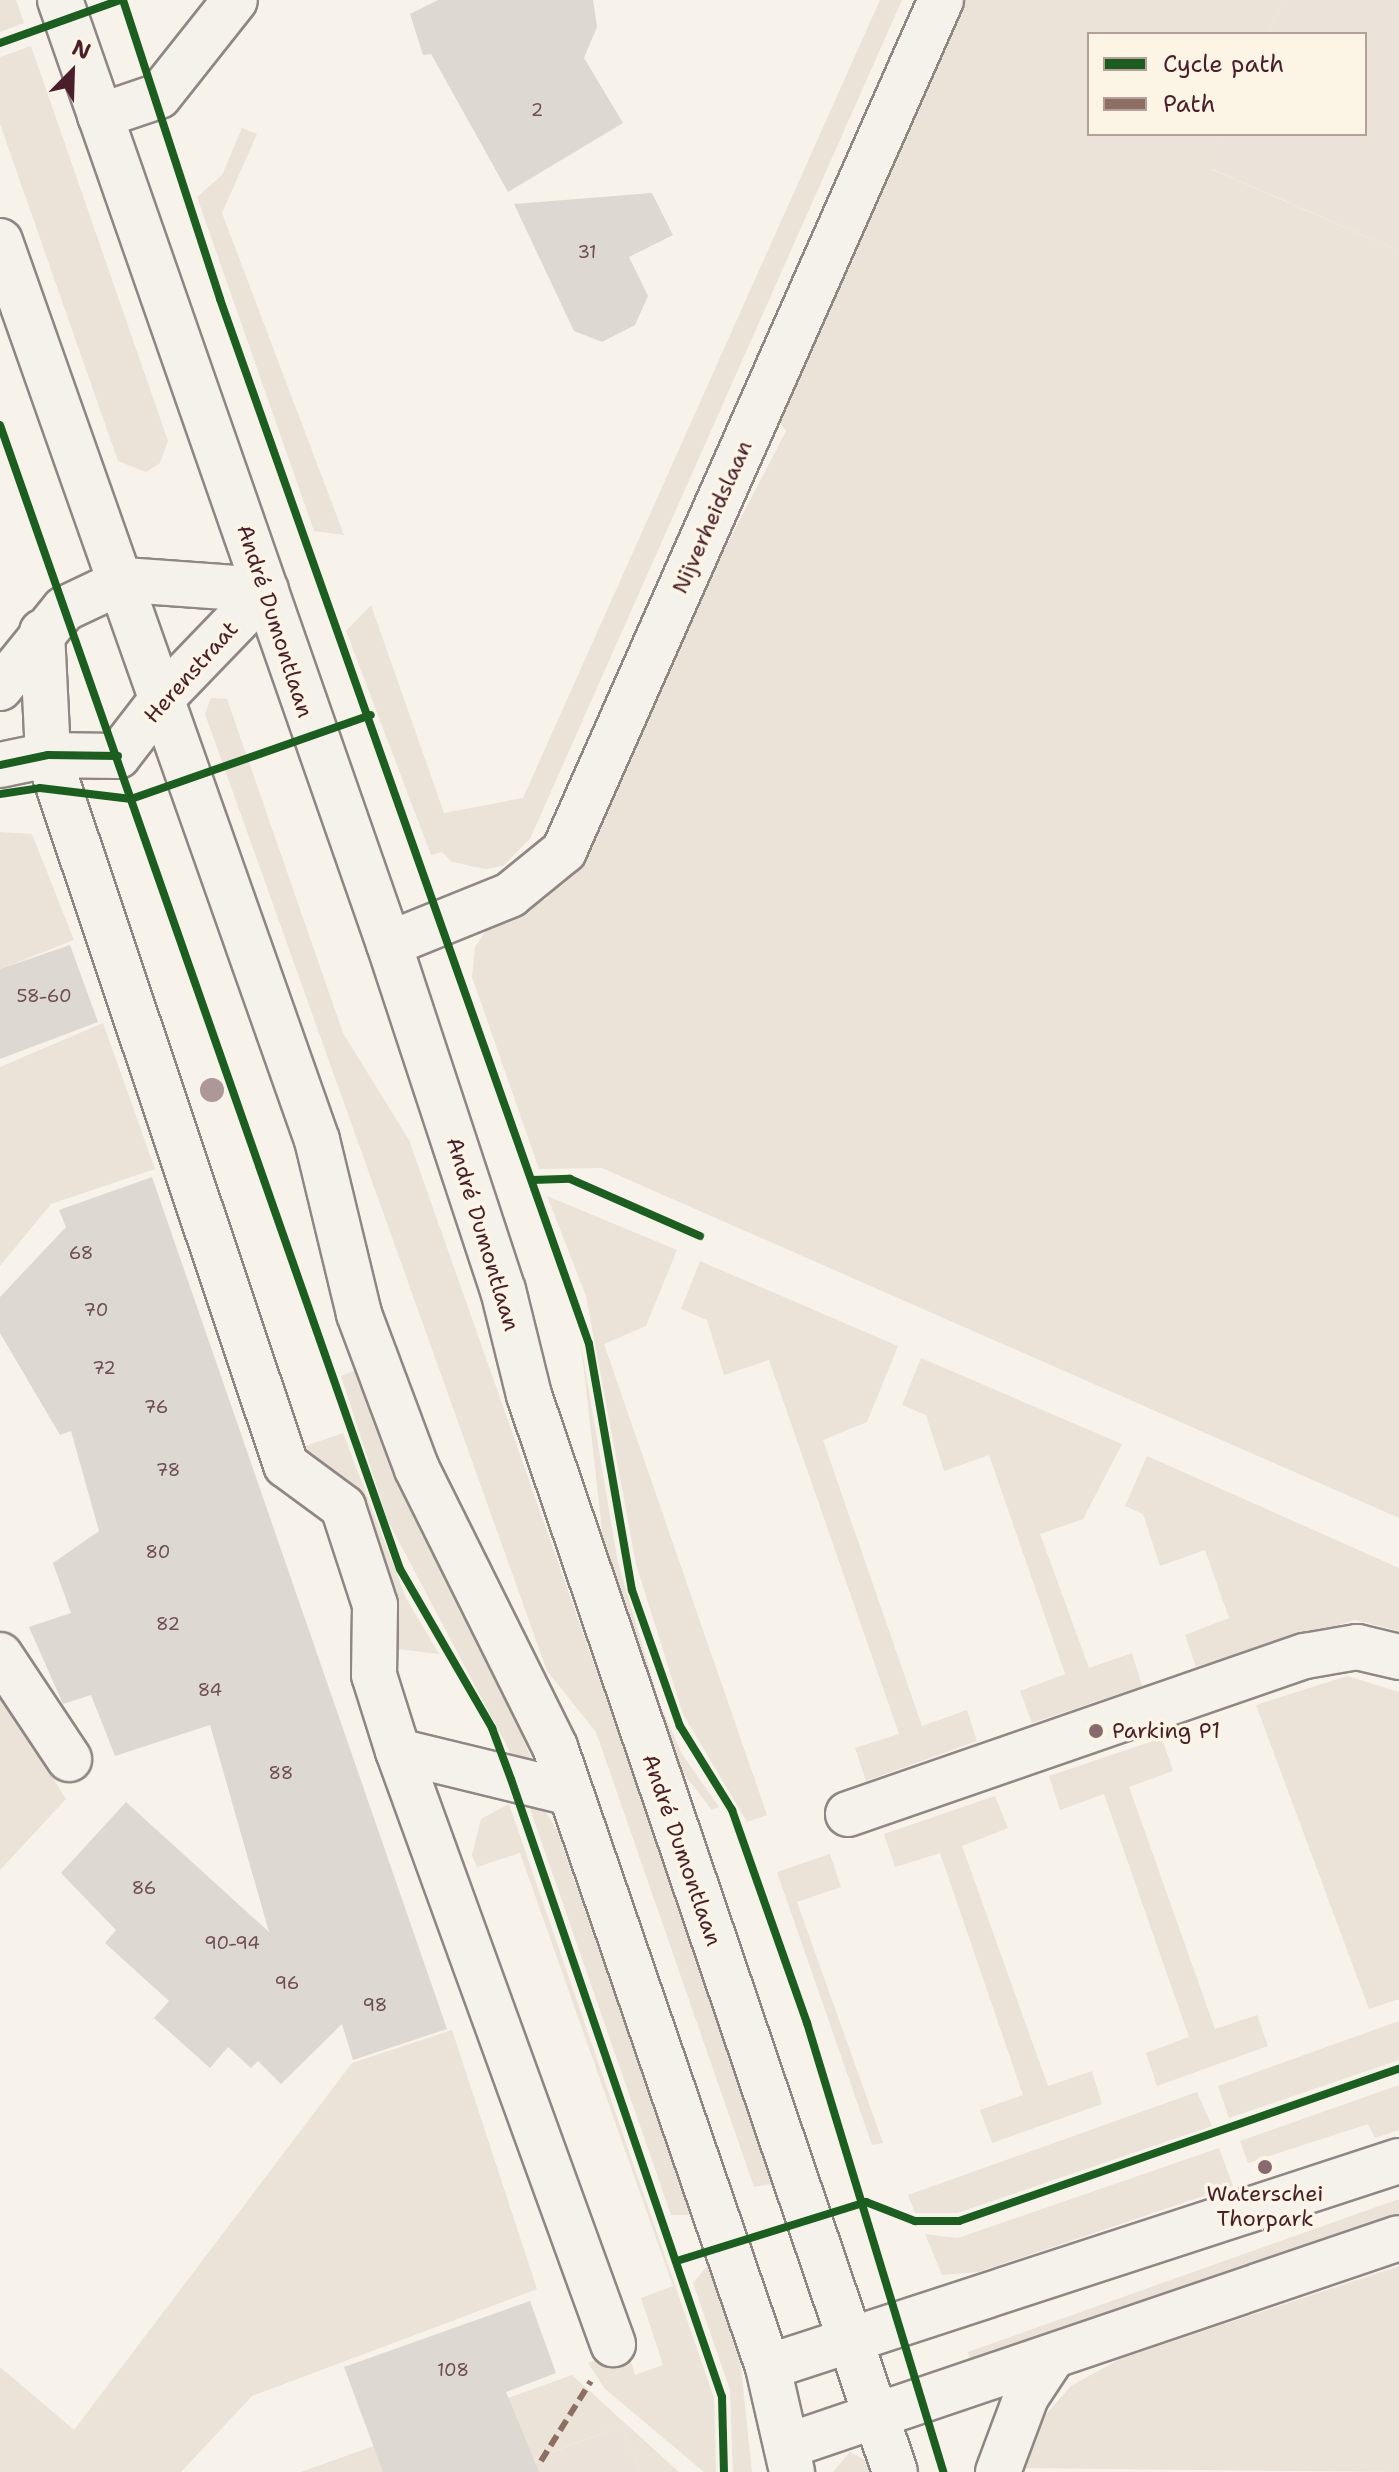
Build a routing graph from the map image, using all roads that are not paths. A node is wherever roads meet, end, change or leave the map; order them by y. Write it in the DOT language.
graph roads {
  1 [pos="60,0"];
  2 [pos="235,0"];
  3 [pos="941,0"];
  4 [pos="100,116"];
  5 [pos="0,241"];
  6 [pos="125,580"];
  7 [pos="266,590"];
  8 [pos="42,632"];
  9 [pos="0,688"];
  10 [pos="166,694"];
  11 [pos="48,755"];
  12 [pos="0,765"];
  13 [pos="389,944"];
  14 [pos="0,1655"];
  15 [pos="1399,1657"];
  16 [pos="398,1751"];
  17 [pos="69,1759"];
  18 [pos="570,1793"];
  19 [pos="848,1814"];
  20 [pos="1399,2161"];
  21 [pos="1399,2238"];
  22 [pos="849,2343"];
  23 [pos="613,2344"];
  24 [pos="1049,2362"];
  25 [pos="768,2367"];
  26 [pos="876,2417"];
  27 [pos="789,2459"];
  28 [pos="895,2472"];
  29 [pos="998,2472"];
  1 -- 4 [label="main road, André Dumontlaan"];
  2 -- 4 [label="main road"];
  3 -- 13 [label="main road, Nijverheidslaan"];
  4 -- 7 [label="main road, André Dumontlaan"];
  5 -- 6 [label="main road"];
  6 -- 7 [label="main road, Herenstraat"];
  6 -- 8 [label="main road, Herenstraat"];
  6 -- 10 [label="main road"];
  7 -- 10 [label="main road, Herenstraat"];
  7 -- 13 [label="main road, André Dumontlaan"];
  8 -- 9 [label="main road, Herenstraat"];
  8 -- 11 [label="main road"];
  10 -- 11 [label="main road, Herenstraat"];
  10 -- 18 [label="main road"];
  11 -- 12 [label="main road, Herenstraat"];
  11 -- 16 [label="main road"];
  13 -- 22 [label="main road, André Dumontlaan"];
  14 -- 17 [label="main road"];
  15 -- 19 [label="main road"];
  16 -- 18 [label="main road"];
  16 -- 23 [label="main road"];
  18 -- 25 [label="main road"];
  20 -- 22 [label="main road"];
  21 -- 24 [label="main road"];
  22 -- 25 [label="main road"];
  22 -- 26 [label="main road, André Dumontlaan"];
  24 -- 26 [label="main road"];
  24 -- 29 [label="main road"];
  25 -- 27 [label="main road"];
  26 -- 27 [label="main road"];
  26 -- 28 [label="main road, André Dumontlaan"];
}
